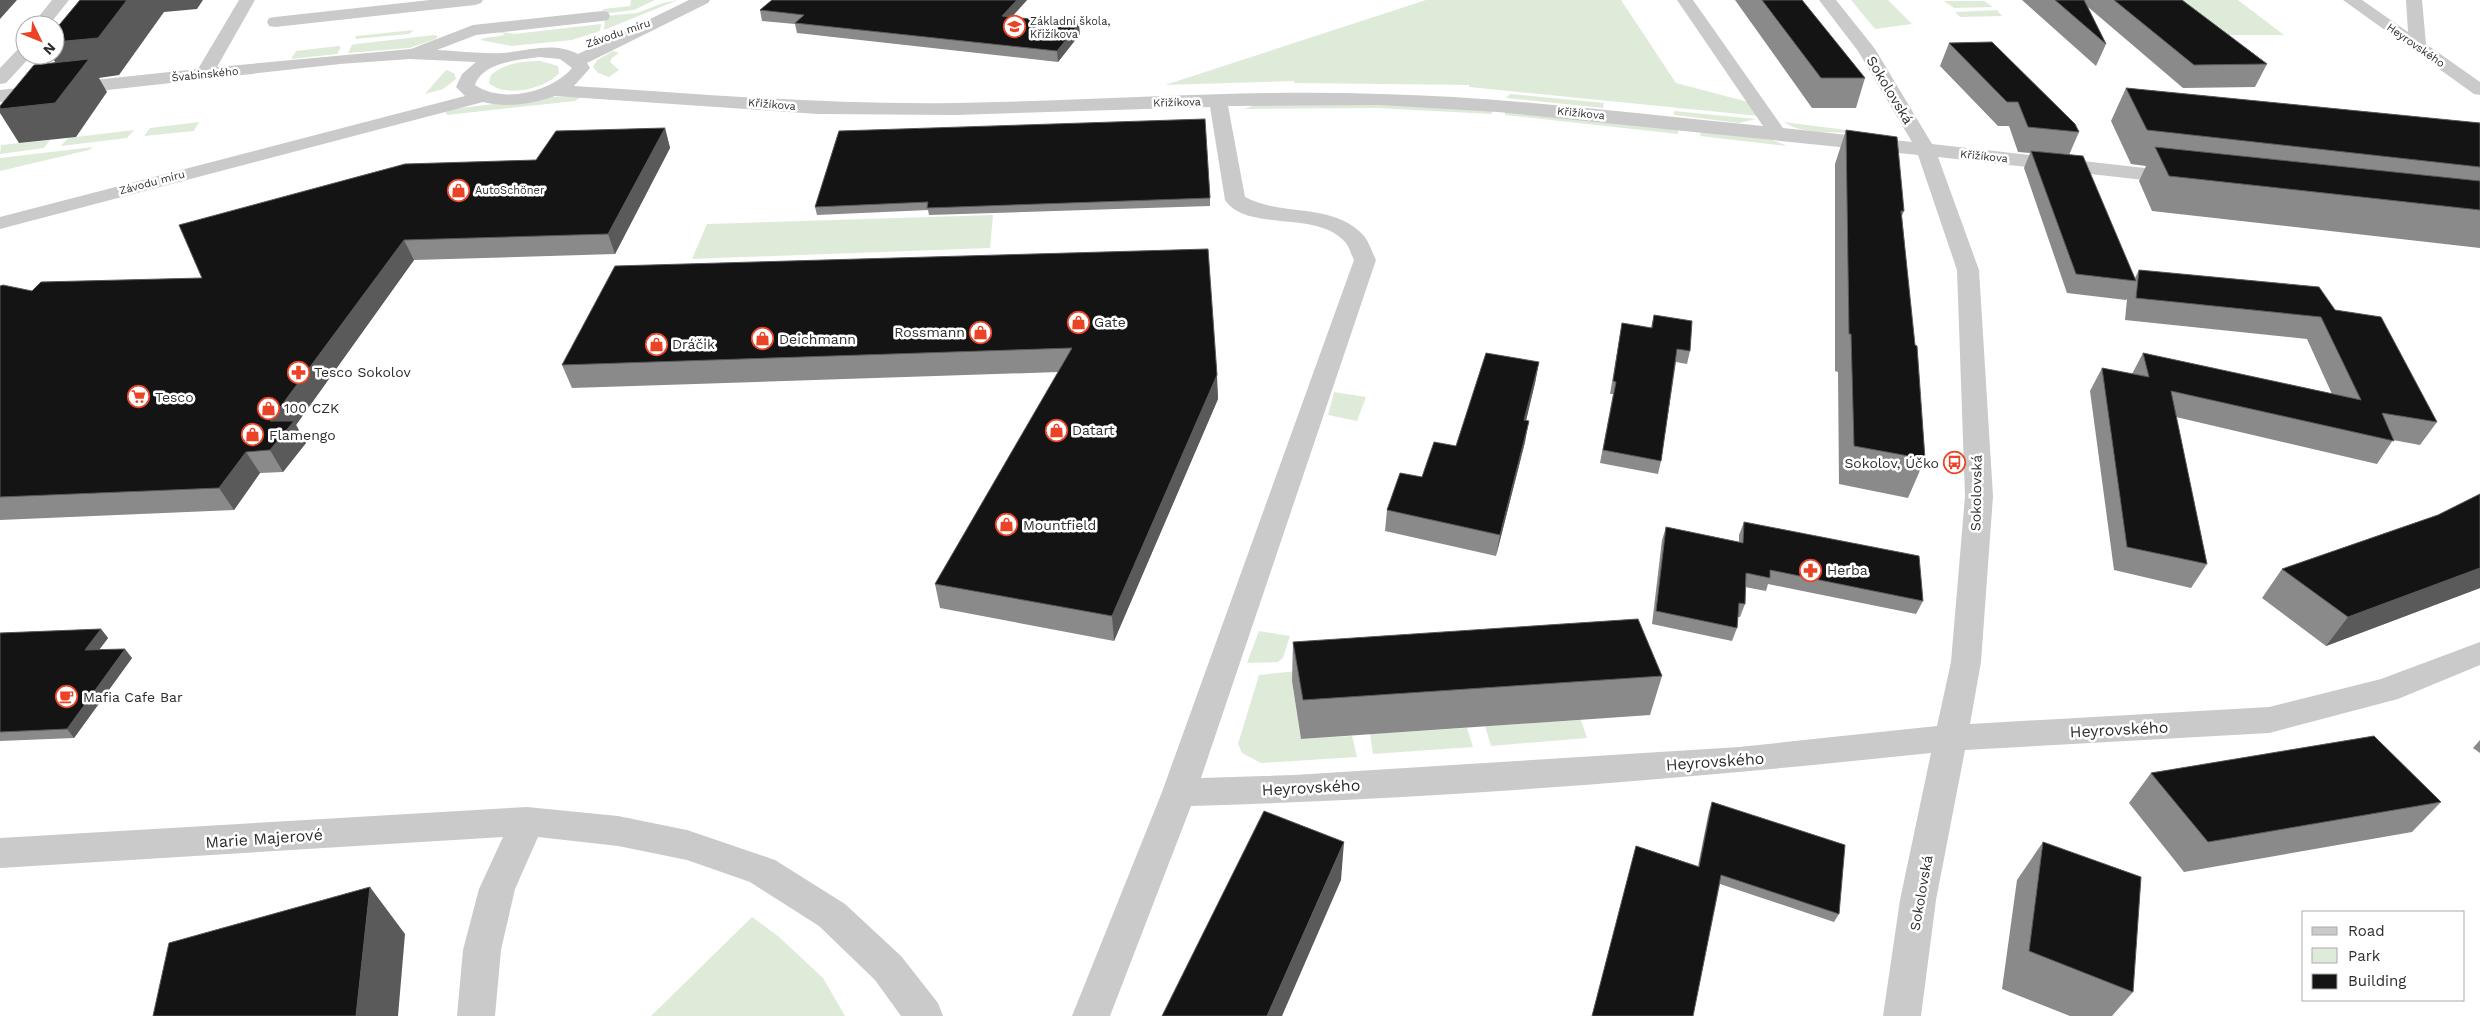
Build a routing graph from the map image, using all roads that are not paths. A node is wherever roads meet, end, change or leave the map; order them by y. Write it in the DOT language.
graph roads {
  1 [pos="61,0"];
  2 [pos="247,0"];
  3 [pos="475,0"];
  4 [pos="702,0"];
  5 [pos="1685,0"];
  6 [pos="1827,0"];
  7 [pos="2351,0"];
  8 [pos="2414,0"];
  9 [pos="679,12"];
  10 [pos="48,15"];
  11 [pos="602,16"];
  12 [pos="275,22"];
  13 [pos="2417,46"];
  14 [pos="556,53"];
  15 [pos="410,54"];
  16 [pos="503,58"];
  17 [pos="15,63"];
  18 [pos="578,68"];
  19 [pos="204,74"];
  20 [pos="0,79"];
  21 [pos="470,79"];
  22 [pos="554,90"];
  23 [pos="2480,90"];
  24 [pos="0,96"];
  25 [pos="679,97"];
  26 [pos="482,98"];
  27 [pos="1218,100"];
  28 [pos="1777,133"];
  29 [pos="304,142"];
  30 [pos="1926,150"];
  31 [pos="2203,180"];
  32 [pos="0,223"];
  33 [pos="2480,653"];
  34 [pos="1950,738"];
  35 [pos="1179,792"];
  36 [pos="527,821"];
  37 [pos="0,853"];
  38 [pos="476,1016"];
  39 [pos="924,1016"];
  40 [pos="1091,1016"];
  41 [pos="1902,1016"];
  1 -- 10 [label="street"];
  2 -- 19 [label="street"];
  3 -- 12 [label="street"];
  4 -- 9 [label="street, Závodu míru"];
  5 -- 28 [label="street"];
  6 -- 30 [label="street, Sokolovská"];
  7 -- 13 [label="street, Heyrovského"];
  8 -- 13 [label="street"];
  9 -- 14 [label="street, Závodu míru"];
  9 -- 18 [label="street, Závodu míru"];
  11 -- 15 [label="street"];
  13 -- 23 [label="street, Heyrovského"];
  14 -- 16 [label="street"];
  14 -- 18 [label="street, Křižíkova"];
  15 -- 16 [label="street, Švabinského"];
  15 -- 19 [label="street, Švabinského"];
  15 -- 21 [label="street, Švabinského"];
  16 -- 21 [label="street, Závodu míru"];
  17 -- 20 [label="street"];
  18 -- 22 [label="street, Závodu míru"];
  18 -- 25 [label="street, Křižíkova"];
  19 -- 24 [label="street, Švabinského"];
  21 -- 26 [label="street, Švabinského"];
  21 -- 29 [label="street, Závodu míru"];
  22 -- 25 [label="street, Křižíkova"];
  22 -- 26 [label="street, Závodu míru"];
  25 -- 27 [label="street, Křižíkova"];
  26 -- 29 [label="street, Závodu míru"];
  27 -- 28 [label="street, Křižíkova"];
  27 -- 35 [label="street"];
  28 -- 30 [label="street, Křižíkova"];
  29 -- 32 [label="street, Závodu míru"];
  30 -- 31 [label="street, Křižíkova"];
  30 -- 34 [label="street, Sokolovská"];
  33 -- 34 [label="street, Heyrovského"];
  34 -- 35 [label="street, Heyrovského"];
  34 -- 41 [label="street, Sokolovská"];
  35 -- 40 [label="street"];
  36 -- 37 [label="street, Marie Majerové"];
  36 -- 38 [label="street"];
  36 -- 39 [label="street, Marie Majerové"];
}
